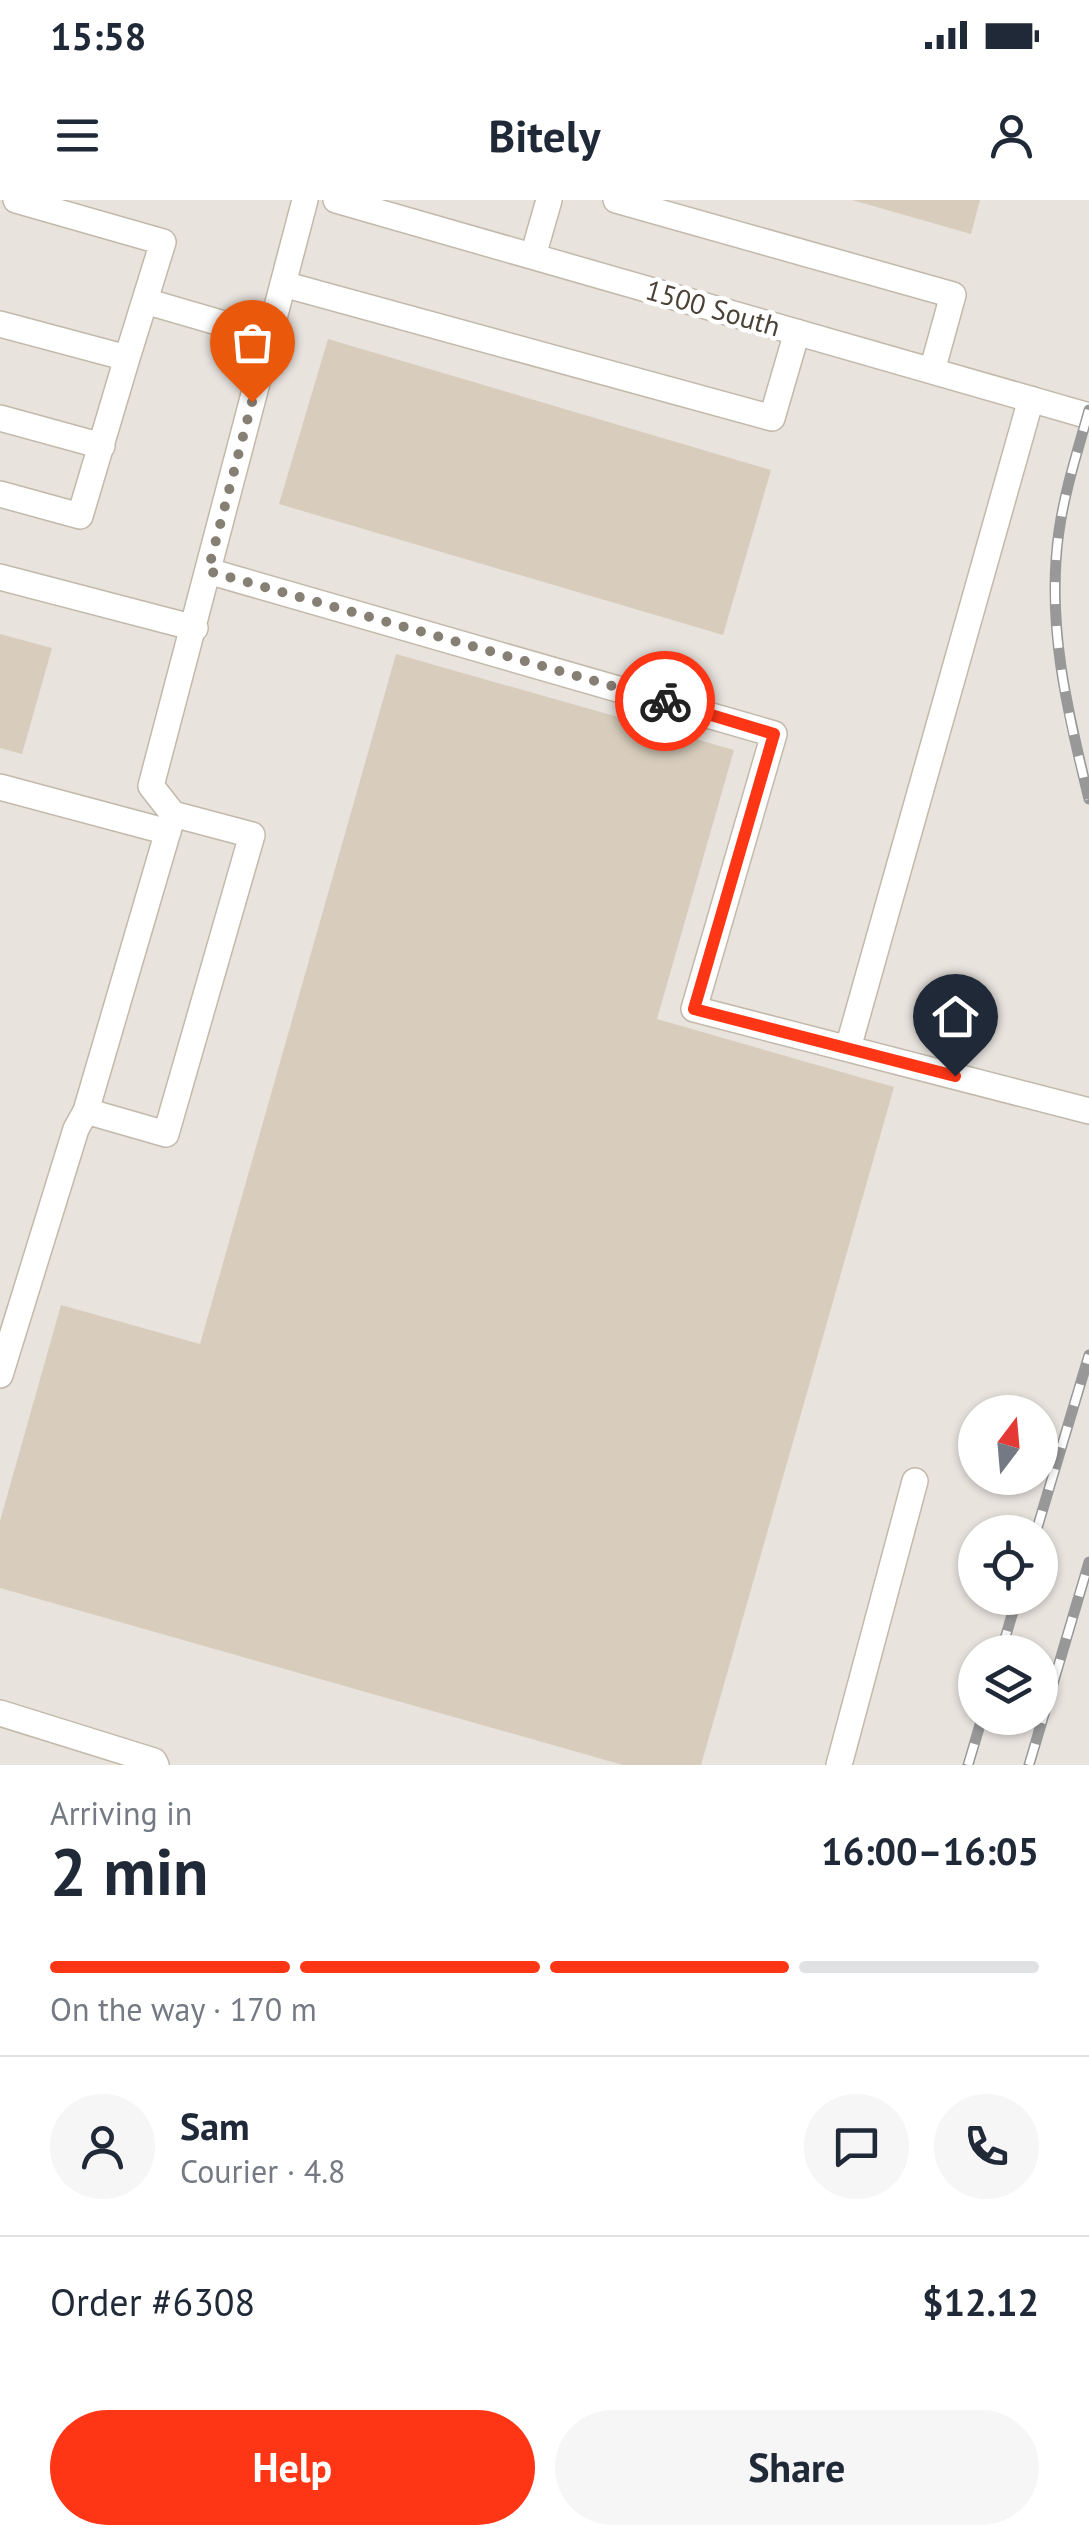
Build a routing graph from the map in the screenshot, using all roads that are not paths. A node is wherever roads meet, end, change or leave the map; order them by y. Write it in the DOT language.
graph roads {
  1 [pos="16,200"];
  2 [pos="305,200"];
  3 [pos="336,200"];
  4 [pos="550,200"];
  5 [pos="616,200"];
  6 [pos="382,206"];
  7 [pos="533,256"];
  8 [pos="283,284"];
  9 [pos="145,301"];
  10 [pos="0,324"];
  11 [pos="798,332"];
  12 [pos="269,337"];
  13 [pos="127,358"];
  14 [pos="932,371"];
  15 [pos="1031,399"];
  16 [pos="1089,416"];
  17 [pos="0,418"];
  18 [pos="102,446"];
  19 [pos="0,494"];
  20 [pos="208,571"];
  21 [pos="0,577"];
  22 [pos="195,628"];
  23 [pos="0,787"];
  24 [pos="170,823"];
  25 [pos="848,1048"];
  26 [pos="86,1111"];
  27 [pos="1089,1111"];
  28 [pos="0,1375"];
  29 [pos="915,1481"];
  30 [pos="0,1713"];
  31 [pos="161,1764"];
  32 [pos="839,1765"];
  1 -- 9 [label="street"];
  2 -- 8 [label="street"];
  3 -- 6 [label="street, 1500 South"];
  4 -- 7 [label="street"];
  5 -- 14 [label="street"];
  6 -- 7 [label="street, 1500 South"];
  7 -- 11 [label="street, 1500 South"];
  8 -- 11 [label="street"];
  8 -- 12 [label="street"];
  9 -- 12 [label="street"];
  9 -- 13 [label="street"];
  10 -- 13 [label="street"];
  11 -- 14 [label="street, 1500 South"];
  12 -- 20 [label="street"];
  13 -- 18 [label="street"];
  14 -- 15 [label="street, 1500 South"];
  15 -- 16 [label="street, 1500 South"];
  15 -- 25 [label="street"];
  17 -- 18 [label="street"];
  18 -- 19 [label="street"];
  20 -- 22 [label="street"];
  20 -- 25 [label="street"];
  21 -- 22 [label="street"];
  22 -- 24 [label="street"];
  23 -- 24 [label="street"];
  24 -- 26 [label="street"];
  24 -- 26 [label="street"];
  25 -- 27 [label="street"];
  26 -- 28 [label="street"];
  29 -- 32 [label="street"];
  30 -- 31 [label="street"];
}
